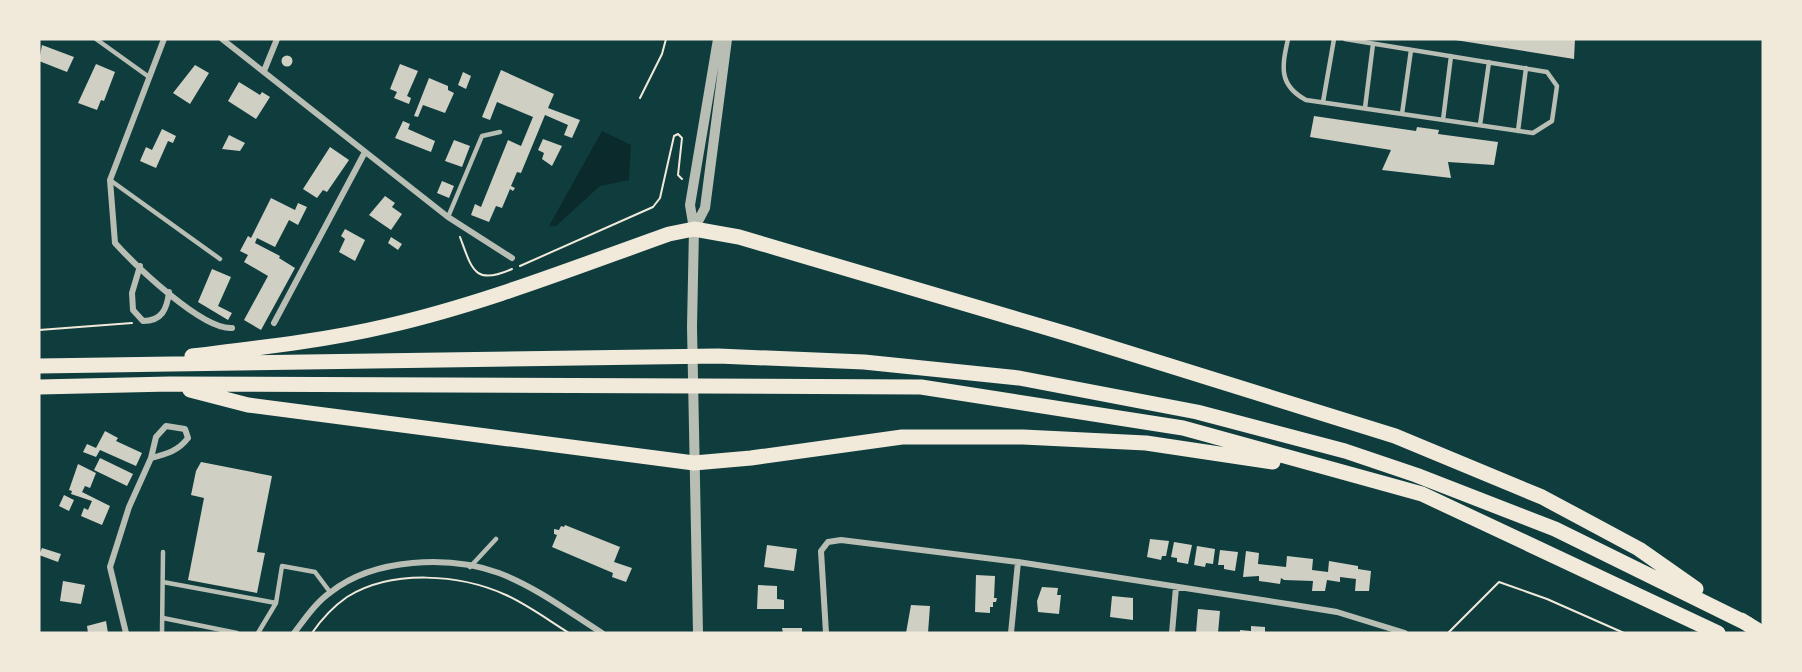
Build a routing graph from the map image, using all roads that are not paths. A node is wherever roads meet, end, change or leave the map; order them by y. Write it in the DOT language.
graph roads {
  1 [pos="96,39"];
  2 [pos="164,39"];
  3 [pos="222,39"];
  4 [pos="277,39"];
  5 [pos="718,39"];
  6 [pos="727,39"];
  7 [pos="1288,39"];
  8 [pos="1334,39"];
  9 [pos="1345,39"];
  10 [pos="1373,44"];
  11 [pos="1411,50"];
  12 [pos="1452,56"];
  13 [pos="1489,62"];
  14 [pos="1526,68"];
  15 [pos="264,71"];
  16 [pos="149,76"];
  17 [pos="1323,102"];
  18 [pos="1365,108"];
  19 [pos="1402,114"];
  20 [pos="1443,120"];
  21 [pos="1480,125"];
  22 [pos="1518,131"];
  23 [pos="500,132"];
  24 [pos="365,152"];
  25 [pos="110,180"];
  26 [pos="448,217"];
  27 [pos="694,229"];
  28 [pos="512,258"];
  29 [pos="220,259"];
  30 [pos="140,266"];
  31 [pos="169,291"];
  32 [pos="274,323"];
  33 [pos="232,328"];
  34 [pos="39,366"];
  35 [pos="124,366"];
  36 [pos="170,384"];
  37 [pos="39,387"];
  38 [pos="151,458"];
  39 [pos="694,464"];
  40 [pos="1338,471"];
  41 [pos="496,539"];
  42 [pos="164,552"];
  43 [pos="1018,562"];
  44 [pos="470,567"];
  45 [pos="163,582"];
  46 [pos="1176,587"];
  47 [pos="330,592"];
  48 [pos="276,603"];
  49 [pos="163,618"];
  50 [pos="1748,624"];
  51 [pos="126,633"];
  52 [pos="162,633"];
  53 [pos="237,633"];
  54 [pos="258,633"];
  55 [pos="294,633"];
  56 [pos="602,633"];
  57 [pos="698,633"];
  58 [pos="826,633"];
  59 [pos="1011,633"];
  60 [pos="1172,633"];
  61 [pos="1405,633"];
  62 [pos="1718,633"];
  63 [pos="1762,633"];
  1 -- 16 [label="lane"];
  2 -- 16 [label="street"];
  3 -- 15 [label="street"];
  4 -- 15 [label="street"];
  5 -- 27 [label="street"];
  6 -- 27 [label="street"];
  7 -- 17 [label="lane"];
  8 -- 17 [label="lane"];
  9 -- 10 [label="lane"];
  10 -- 11 [label="lane"];
  10 -- 18 [label="lane"];
  11 -- 12 [label="lane"];
  11 -- 19 [label="lane"];
  12 -- 13 [label="lane"];
  12 -- 20 [label="lane"];
  13 -- 14 [label="lane"];
  13 -- 21 [label="lane"];
  14 -- 22 [label="lane"];
  14 -- 22 [label="lane"];
  15 -- 24 [label="street"];
  16 -- 25 [label="street"];
  17 -- 18 [label="lane"];
  18 -- 19 [label="lane"];
  19 -- 20 [label="lane"];
  20 -- 21 [label="lane"];
  21 -- 22 [label="lane"];
  23 -- 26 [label="lane"];
  24 -- 26 [label="street"];
  24 -- 32 [label="street"];
  25 -- 29 [label="lane"];
  25 -- 30 [label="street"];
  26 -- 28 [label="street"];
  27 -- 35 [label="highway"];
  27 -- 39 [label="street"];
  27 -- 50 [label="highway"];
  30 -- 31 [label="street"];
  30 -- 31 [label="street"];
  31 -- 33 [label="street"];
  34 -- 35 [label="highway"];
  35 -- 50 [label="highway"];
  36 -- 37 [label="highway"];
  36 -- 39 [label="highway"];
  36 -- 40 [label="highway"];
  38 -- 38 [label="street"];
  38 -- 51 [label="street"];
  39 -- 40 [label="highway"];
  39 -- 57 [label="street"];
  40 -- 62 [label="highway"];
  41 -- 44 [label="lane"];
  42 -- 45 [label="lane"];
  43 -- 46 [label="street"];
  43 -- 58 [label="street"];
  43 -- 59 [label="street"];
  44 -- 47 [label="street"];
  44 -- 56 [label="street"];
  45 -- 48 [label="lane"];
  45 -- 49 [label="lane"];
  46 -- 60 [label="street"];
  46 -- 61 [label="street"];
  47 -- 48 [label="lane"];
  47 -- 55 [label="street"];
  48 -- 54 [label="lane"];
  49 -- 52 [label="lane"];
  49 -- 53 [label="lane"];
  50 -- 63 [label="highway"];
}
